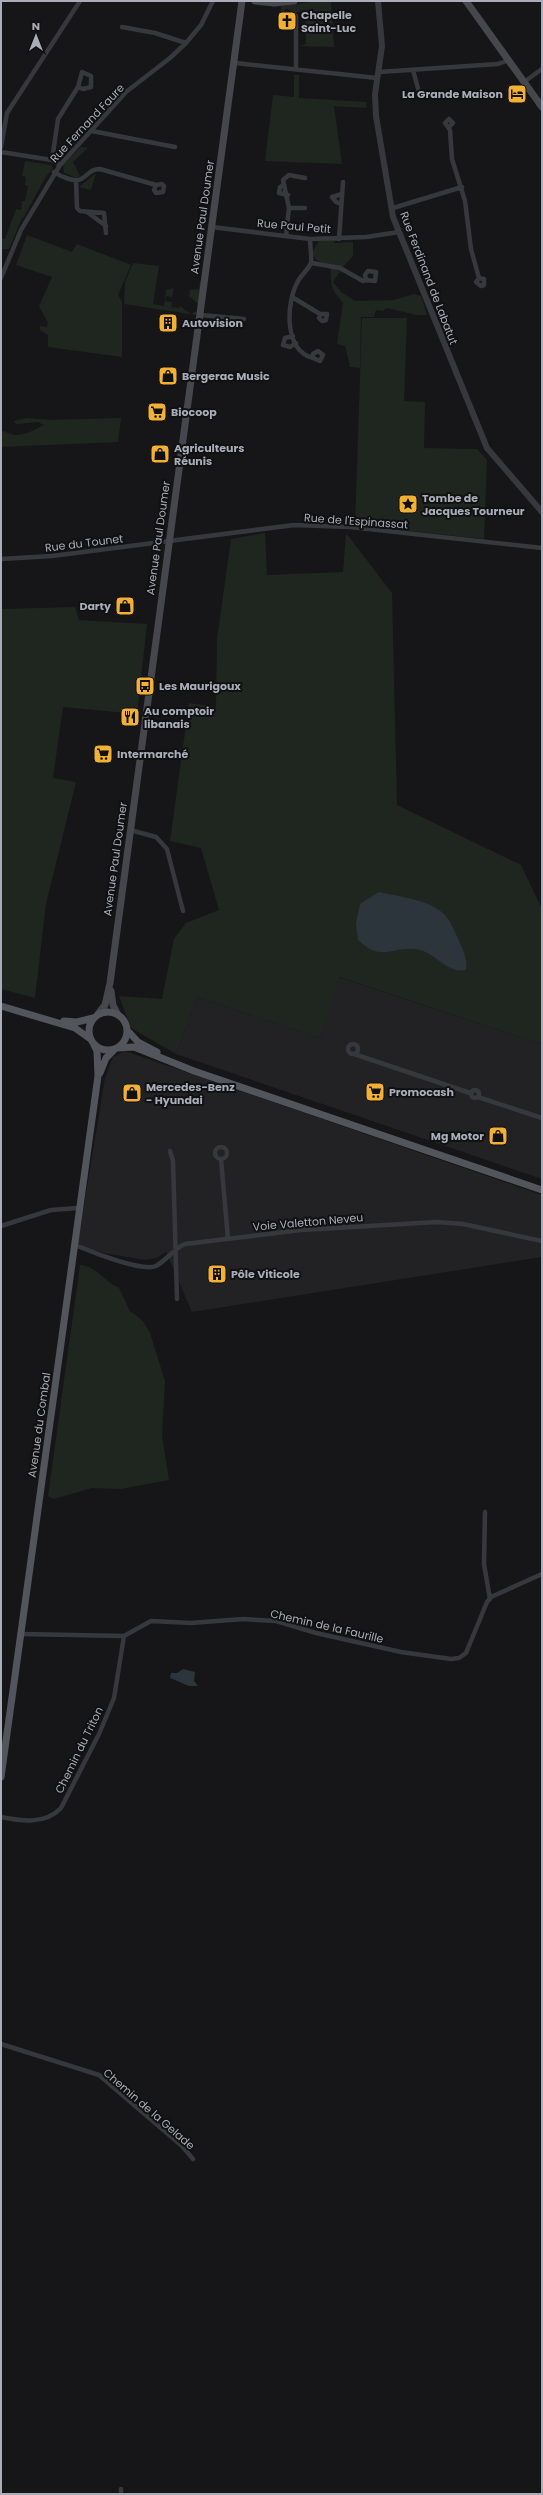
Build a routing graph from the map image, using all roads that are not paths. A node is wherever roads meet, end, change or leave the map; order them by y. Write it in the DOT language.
graph roads {
  1 [pos="80,1"];
  2 [pos="213,1"];
  3 [pos="242,1"];
  4 [pos="255,1"];
  5 [pos="294,1"];
  6 [pos="378,1"];
  7 [pos="466,1"];
  8 [pos="296,16"];
  9 [pos="122,27"];
  10 [pos="186,43"];
  11 [pos="509,60"];
  12 [pos="235,62"];
  13 [pos="296,69"];
  14 [pos="542,69"];
  15 [pos="413,70"];
  16 [pos="378,75"];
  17 [pos="524,82"];
  18 [pos="78,86"];
  19 [pos="448,94"];
  20 [pos="542,107"];
  21 [pos="449,127"];
  22 [pos="92,131"];
  23 [pos="1,147"];
  24 [pos="175,147"];
  25 [pos="1,152"];
  26 [pos="52,160"];
  27 [pos="60,165"];
  28 [pos="54,172"];
  29 [pos="304,178"];
  30 [pos="76,180"];
  31 [pos="343,182"];
  32 [pos="156,185"];
  33 [pos="283,185"];
  34 [pos="462,187"];
  35 [pos="342,194"];
  36 [pos="288,195"];
  37 [pos="341,204"];
  38 [pos="289,208"];
  39 [pos="305,208"];
  40 [pos="393,208"];
  41 [pos="87,212"];
  42 [pos="106,226"];
  43 [pos="212,227"];
  44 [pos="399,232"];
  45 [pos="106,233"];
  46 [pos="286,236"];
  47 [pos="310,239"];
  48 [pos="339,239"];
  49 [pos="312,263"];
  50 [pos="1,278"];
  51 [pos="479,278"];
  52 [pos="366,280"];
  53 [pos="292,297"];
  54 [pos="320,314"];
  55 [pos="201,315"];
  56 [pos="244,319"];
  57 [pos="293,336"];
  58 [pos="296,343"];
  59 [pos="313,358"];
  60 [pos="542,512"];
  61 [pos="168,541"];
  62 [pos="542,548"];
  63 [pos="1,559"];
  64 [pos="130,830"];
  65 [pos="183,912"];
  66 [pos="110,983"];
  67 [pos="1,1006"];
  68 [pos="118,1015"];
  69 [pos="96,1016"];
  70 [pos="50,1019"];
  71 [pos="127,1030"];
  72 [pos="89,1038"];
  73 [pos="94,1045"];
  74 [pos="116,1049"];
  75 [pos="354,1054"];
  76 [pos="98,1076"];
  77 [pos="542,1118"];
  78 [pos="170,1152"];
  79 [pos="222,1159"];
  80 [pos="542,1185"];
  81 [pos="542,1190"];
  82 [pos="78,1208"];
  83 [pos="1,1226"];
  84 [pos="228,1239"];
  85 [pos="542,1241"];
  86 [pos="82,1248"];
  87 [pos="175,1248"];
  88 [pos="176,1298"];
  89 [pos="485,1512"];
  90 [pos="542,1574"];
  91 [pos="490,1599"];
  92 [pos="21,1634"];
  93 [pos="124,1636"];
  94 [pos="1,1777"];
  95 [pos="1,1817"];
  96 [pos="1,2044"];
  97 [pos="193,2159"];
  1 -- 23 [label="street"];
  2 -- 10 [label="street, Rue Fernand Faure"];
  3 -- 12 [label="main road, Avenue Paul Doumer"];
  4 -- 5 [label="main road"];
  6 -- 16 [label="street, Rue Ferdinand de Labatut"];
  7 -- 11 [label="main road"];
  8 -- 13 [label="street"];
  9 -- 10 [label="street"];
  10 -- 22 [label="street, Rue Fernand Faure"];
  11 -- 15 [label="street"];
  11 -- 17 [label="main road"];
  12 -- 13 [label="street"];
  12 -- 43 [label="main road, Avenue Paul Doumer"];
  13 -- 16 [label="street"];
  14 -- 17 [label="street"];
  15 -- 16 [label="street"];
  15 -- 19 [label="street"];
  16 -- 40 [label="street, Rue Ferdinand de Labatut"];
  17 -- 20 [label="main road"];
  18 -- 26 [label="street"];
  21 -- 34 [label="street"];
  22 -- 24 [label="street"];
  22 -- 27 [label="street, Rue Fernand Faure"];
  25 -- 26 [label="street"];
  26 -- 27 [label="street"];
  27 -- 28 [label="street, Rue Fernand Faure"];
  28 -- 30 [label="street"];
  28 -- 50 [label="street, Rue Fernand Faure"];
  29 -- 33 [label="street"];
  30 -- 32 [label="street"];
  30 -- 41 [label="street"];
  31 -- 35 [label="street"];
  33 -- 36 [label="street"];
  33 -- 36 [label="street"];
  34 -- 40 [label="street"];
  34 -- 51 [label="street"];
  35 -- 37 [label="street"];
  35 -- 37 [label="street"];
  36 -- 38 [label="street"];
  37 -- 48 [label="street"];
  38 -- 39 [label="street"];
  38 -- 46 [label="street"];
  40 -- 44 [label="street, Rue Ferdinand de Labatut"];
  41 -- 42 [label="street"];
  41 -- 42 [label="street"];
  42 -- 45 [label="street"];
  43 -- 46 [label="street, Rue Paul Petit"];
  43 -- 55 [label="main road, Avenue Paul Doumer"];
  44 -- 48 [label="street, Rue Paul Petit"];
  44 -- 60 [label="street, Rue Ferdinand de Labatut"];
  46 -- 47 [label="street, Rue Paul Petit"];
  47 -- 48 [label="street, Rue Paul Petit"];
  47 -- 49 [label="street"];
  49 -- 52 [label="street"];
  49 -- 53 [label="street"];
  53 -- 54 [label="street"];
  53 -- 57 [label="street"];
  55 -- 56 [label="street"];
  55 -- 61 [label="main road, Avenue Paul Doumer"];
  57 -- 58 [label="street"];
  57 -- 58 [label="street"];
  58 -- 59 [label="street"];
  61 -- 62 [label="street, Rue de l'Espinassat"];
  61 -- 63 [label="street, Rue du Tounet"];
  61 -- 64 [label="main road, Avenue Paul Doumer"];
  64 -- 65 [label="street"];
  64 -- 66 [label="main road, Avenue Paul Doumer"];
  66 -- 68 [label="main road"];
  66 -- 69 [label="main road"];
  67 -- 70 [label="main road"];
  68 -- 69 [label="main road"];
  68 -- 71 [label="main road"];
  69 -- 70 [label="main road"];
  69 -- 72 [label="main road"];
  70 -- 72 [label="main road"];
  71 -- 74 [label="main road"];
  71 -- 80 [label="main road"];
  72 -- 73 [label="main road"];
  73 -- 74 [label="main road"];
  73 -- 76 [label="main road"];
  74 -- 76 [label="main road"];
  74 -- 81 [label="main road"];
  75 -- 77 [label="street"];
  76 -- 82 [label="main road, Avenue du Combal"];
  78 -- 87 [label="street"];
  79 -- 84 [label="street"];
  82 -- 83 [label="street"];
  82 -- 92 [label="main road, Avenue du Combal"];
  84 -- 85 [label="street, Voie Valetton Neveu"];
  84 -- 87 [label="street, Voie Valetton Neveu"];
  86 -- 87 [label="street"];
  87 -- 88 [label="street"];
  89 -- 91 [label="street"];
  90 -- 91 [label="street"];
  91 -- 93 [label="street, Chemin de la Faurille"];
  92 -- 93 [label="street"];
  92 -- 94 [label="main road, Avenue du Combal"];
  93 -- 95 [label="street, Chemin du Triton"];
  96 -- 97 [label="street, Chemin de la Gelade"];
}
